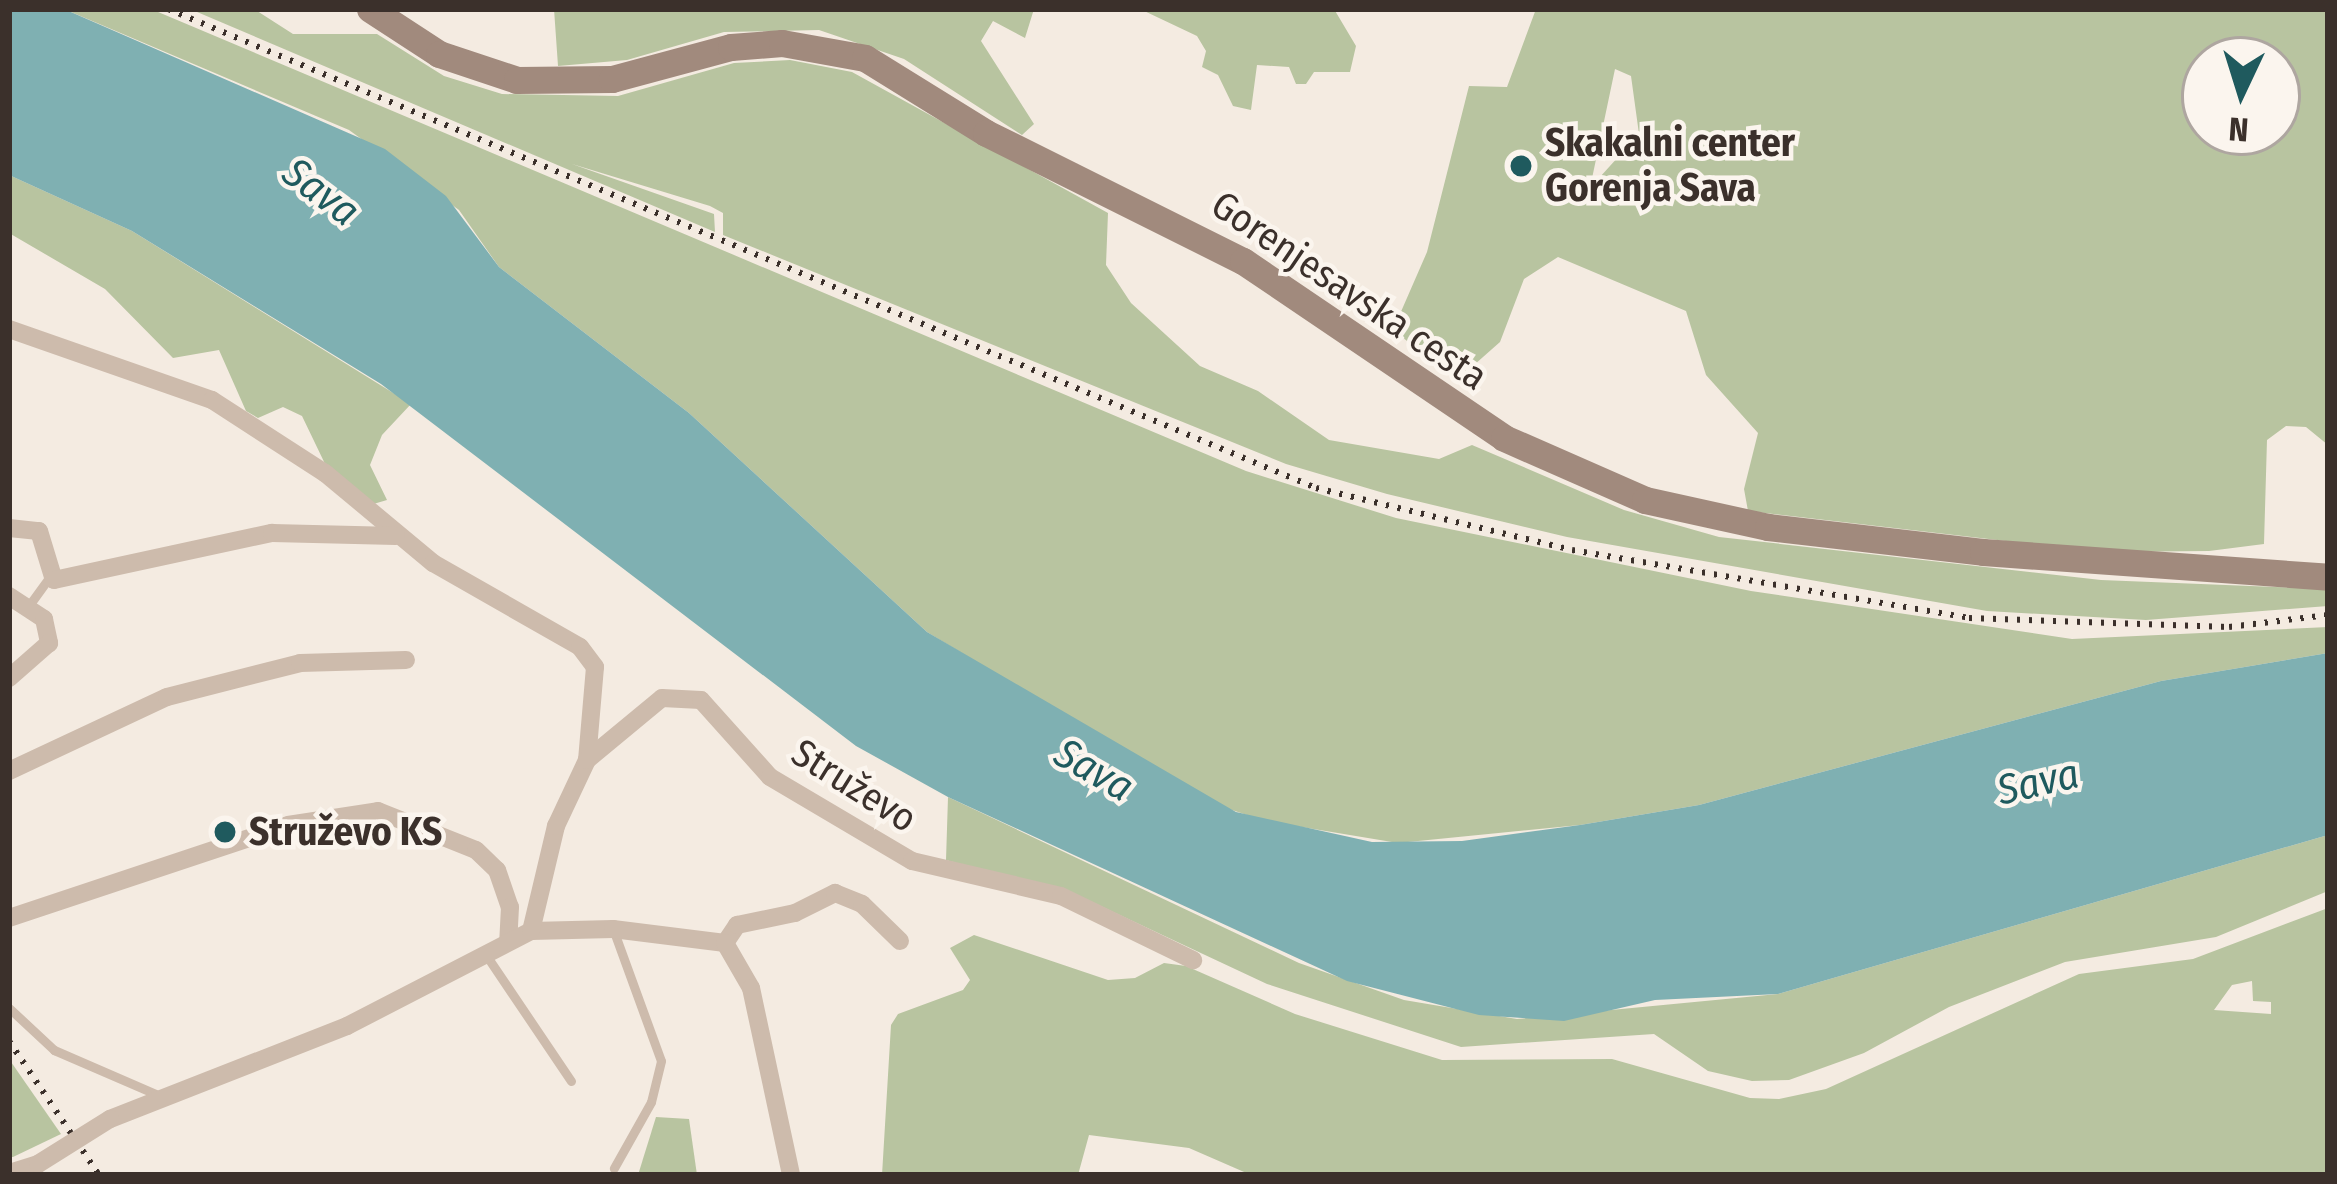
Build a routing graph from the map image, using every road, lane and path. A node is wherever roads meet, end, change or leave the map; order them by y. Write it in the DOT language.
graph roads {
  1 [pos="370,9"];
  2 [pos="9,329"];
  3 [pos="9,528"];
  4 [pos="395,536"];
  5 [pos="2328,577"];
  6 [pos="48,579"];
  7 [pos="9,596"];
  8 [pos="30,604"];
  9 [pos="406,660"];
  10 [pos="9,678"];
  11 [pos="587,760"];
  12 [pos="9,771"];
  13 [pos="9,918"];
  14 [pos="613,929"];
  15 [pos="531,932"];
  16 [pos="508,940"];
  17 [pos="900,941"];
  18 [pos="724,943"];
  19 [pos="486,955"];
  20 [pos="1192,960"];
  21 [pos="9,1008"];
  22 [pos="571,1082"];
  23 [pos="158,1095"];
  24 [pos="614,1168"];
  25 [pos="26,1171"];
  26 [pos="791,1175"];
  1 -- 5 [label="street, Gorenjesavska cesta"];
  2 -- 4 [label="street, Struževo"];
  3 -- 6 [label="street"];
  4 -- 6 [label="street, Struževo"];
  4 -- 11 [label="street, Struževo"];
  6 -- 8 [label="lane"];
  7 -- 8 [label="street"];
  8 -- 10 [label="street"];
  9 -- 12 [label="street"];
  11 -- 15 [label="street, Struževo"];
  11 -- 20 [label="street, Struževo"];
  13 -- 16 [label="street"];
  14 -- 15 [label="street"];
  14 -- 18 [label="street"];
  14 -- 24 [label="lane"];
  15 -- 16 [label="street"];
  16 -- 19 [label="street"];
  17 -- 18 [label="street"];
  18 -- 26 [label="street"];
  19 -- 22 [label="lane"];
  19 -- 23 [label="street"];
  21 -- 23 [label="lane"];
  23 -- 25 [label="street, bridge"];
}
